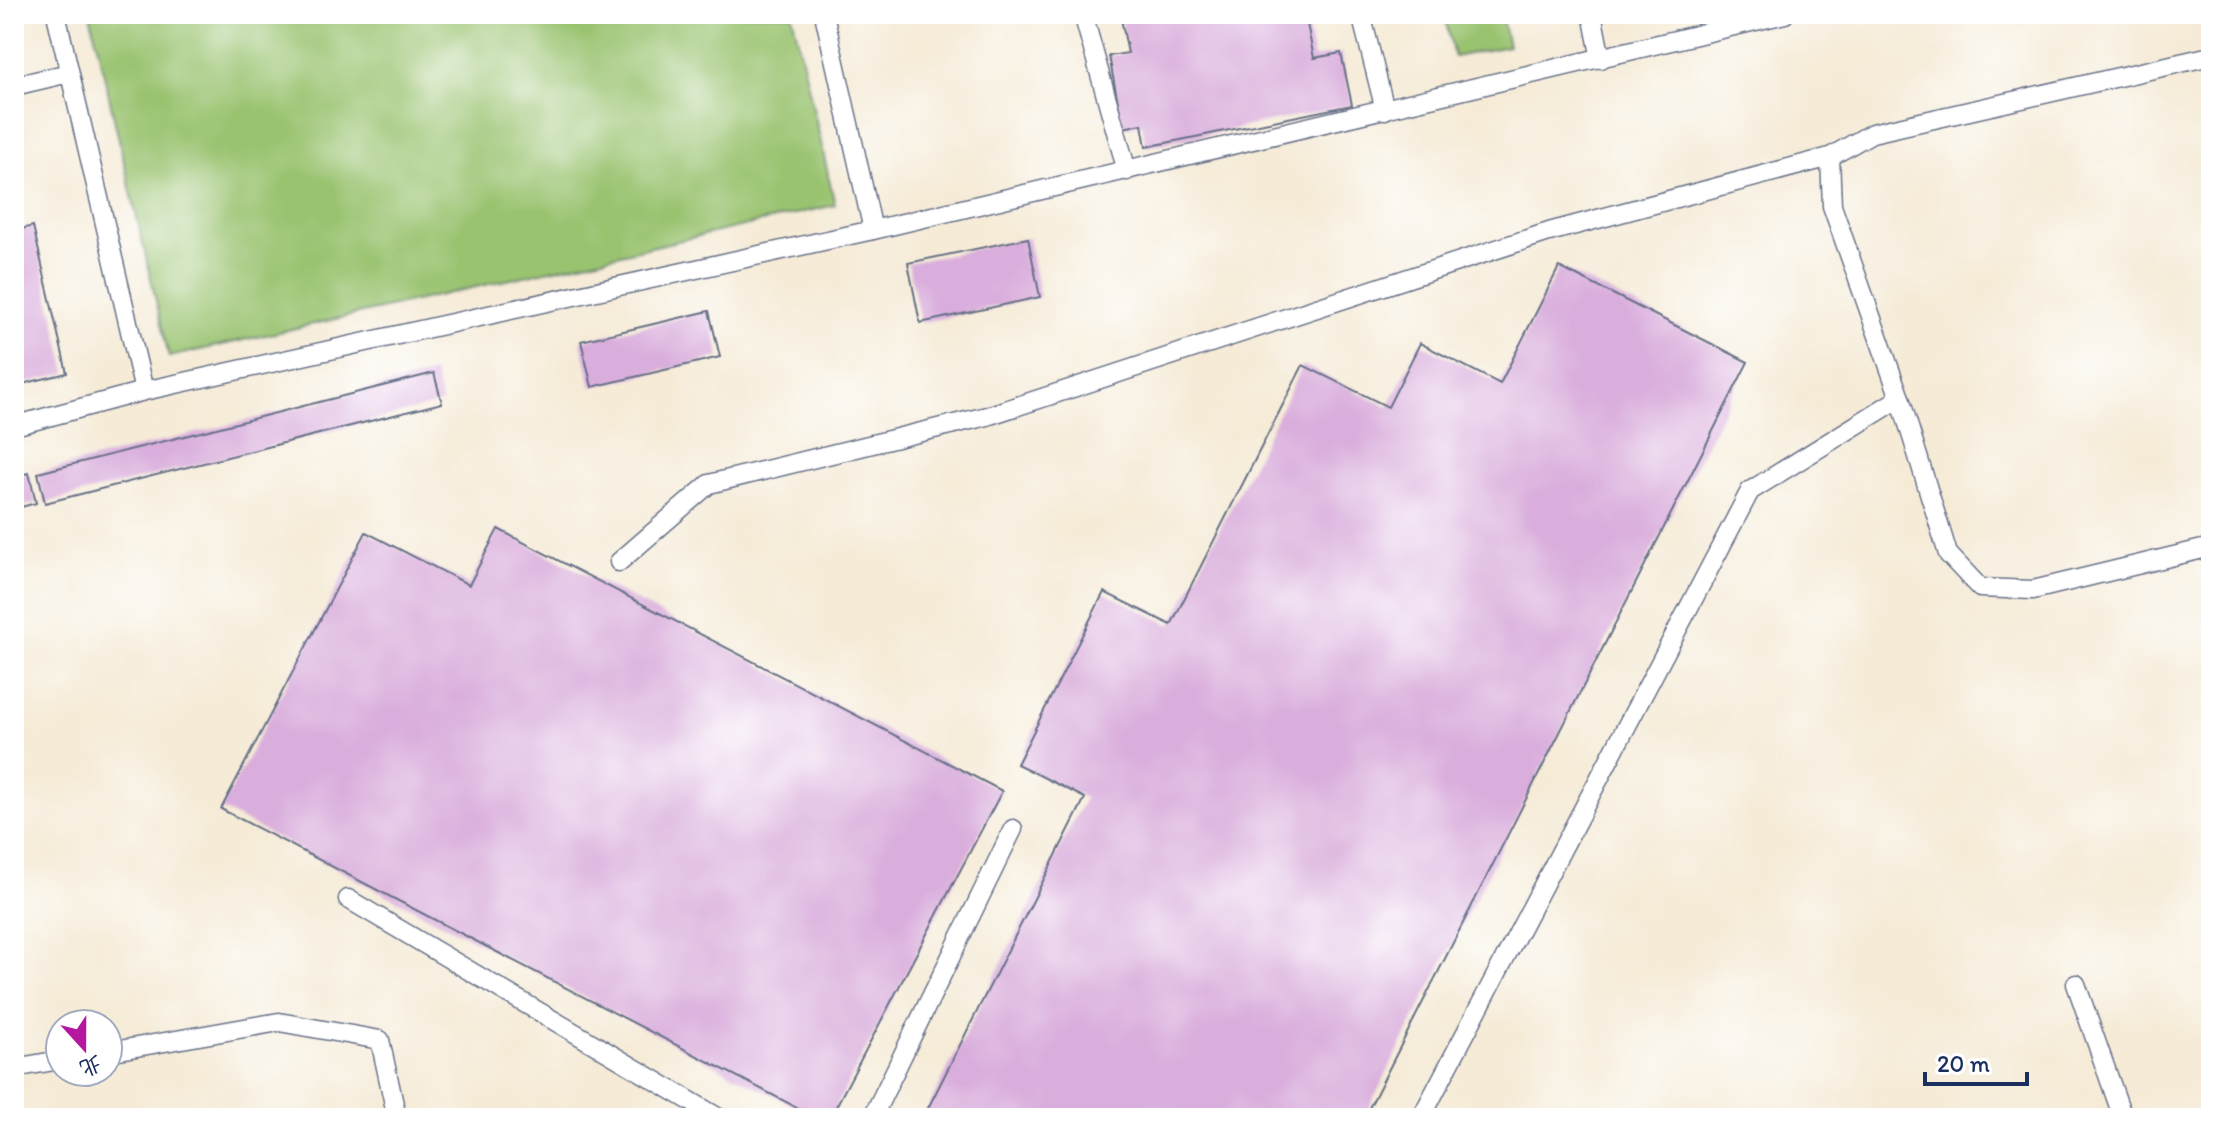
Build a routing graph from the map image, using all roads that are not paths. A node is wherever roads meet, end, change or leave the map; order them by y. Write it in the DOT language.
graph roads {
  1 [pos="56,14"];
  2 [pos="824,14"];
  3 [pos="1083,14"];
  4 [pos="1361,14"];
  5 [pos="1592,14"];
  6 [pos="1785,14"];
  7 [pos="2211,56"];
  8 [pos="1601,59"];
  9 [pos="69,73"];
  10 [pos="14,86"];
  11 [pos="1385,110"];
  12 [pos="1830,157"];
  13 [pos="1127,171"];
  14 [pos="873,230"];
  15 [pos="144,391"];
  16 [pos="1900,398"];
  17 [pos="14,426"];
  18 [pos="2211,547"];
  19 [pos="619,562"];
  20 [pos="1013,829"];
  21 [pos="348,899"];
  22 [pos="2076,984"];
  23 [pos="124,1049"];
  24 [pos="44,1063"];
  25 [pos="14,1068"];
  26 [pos="397,1118"];
  27 [pos="719,1118"];
  28 [pos="872,1118"];
  29 [pos="1421,1118"];
  30 [pos="2123,1118"];
  1 -- 9 [label="lane"];
  2 -- 14 [label="lane"];
  3 -- 13 [label="lane"];
  4 -- 11 [label="lane"];
  5 -- 8 [label="lane"];
  6 -- 8 [label="lane"];
  7 -- 12 [label="lane"];
  8 -- 11 [label="lane"];
  9 -- 10 [label="lane"];
  9 -- 15 [label="lane"];
  11 -- 13 [label="lane"];
  12 -- 16 [label="lane"];
  12 -- 19 [label="lane"];
  13 -- 14 [label="lane"];
  14 -- 15 [label="lane"];
  15 -- 17 [label="lane"];
  16 -- 18 [label="lane"];
  16 -- 29 [label="lane"];
  20 -- 28 [label="lane"];
  21 -- 27 [label="lane"];
  22 -- 30 [label="lane"];
  23 -- 26 [label="lane"];
  24 -- 25 [label="lane"];
}
